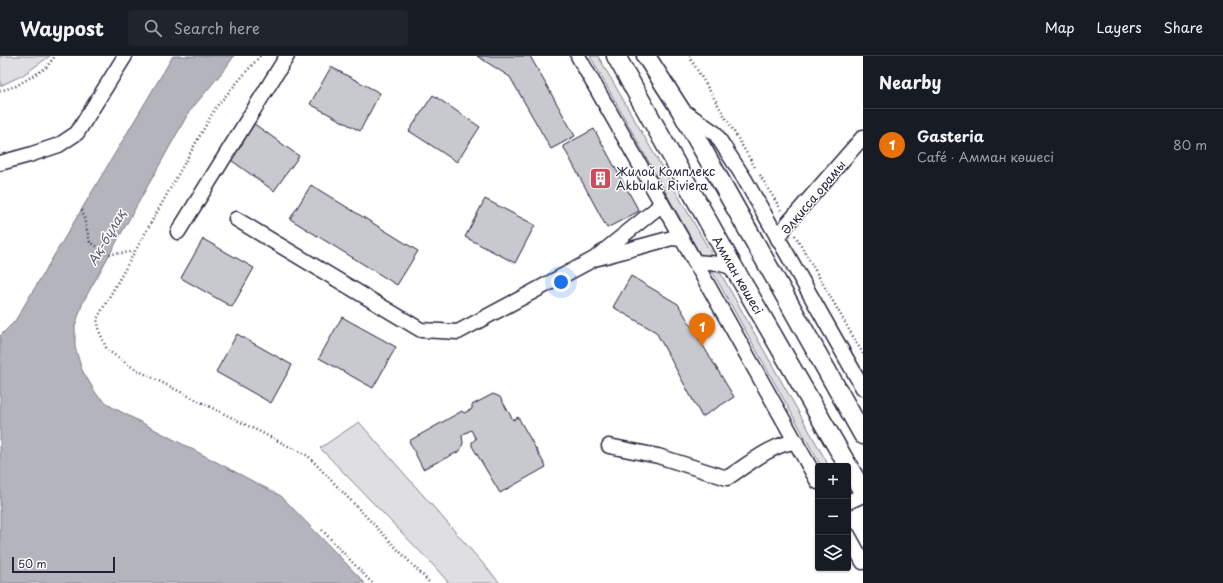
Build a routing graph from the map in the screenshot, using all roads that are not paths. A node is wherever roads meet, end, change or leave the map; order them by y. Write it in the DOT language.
graph roads {
  1 [pos="125,56"];
  2 [pos="287,56"];
  3 [pos="578,56"];
  4 [pos="616,56"];
  5 [pos="646,56"];
  6 [pos="680,109"];
  7 [pos="862,142"];
  8 [pos="0,163"];
  9 [pos="661,202"];
  10 [pos="236,220"];
  11 [pos="178,232"];
  12 [pos="682,239"];
  13 [pos="778,239"];
  14 [pos="594,259"];
  15 [pos="695,262"];
  16 [pos="734,268"];
  17 [pos="863,388"];
  18 [pos="863,435"];
  19 [pos="796,442"];
  20 [pos="609,446"];
  21 [pos="815,477"];
  22 [pos="863,493"];
  23 [pos="851,500"];
  24 [pos="851,540"];
  25 [pos="863,562"];
  1 -- 8 [label="street"];
  2 -- 11 [label="street"];
  3 -- 9 [label="street"];
  4 -- 16 [label="main road, Амман көшесі"];
  5 -- 6 [label="main road"];
  6 -- 13 [label="street"];
  6 -- 18 [label="main road"];
  7 -- 13 [label="street, Әлқисса орамы"];
  9 -- 12 [label="street"];
  9 -- 14 [label="street"];
  10 -- 14 [label="street"];
  12 -- 14 [label="street"];
  12 -- 15 [label="street"];
  13 -- 17 [label="street"];
  15 -- 16 [label="street"];
  15 -- 19 [label="street"];
  16 -- 22 [label="main road, Амман көшесі"];
  19 -- 20 [label="street"];
  19 -- 21 [label="street"];
  22 -- 23 [label="street"];
  24 -- 25 [label="street"];
}
